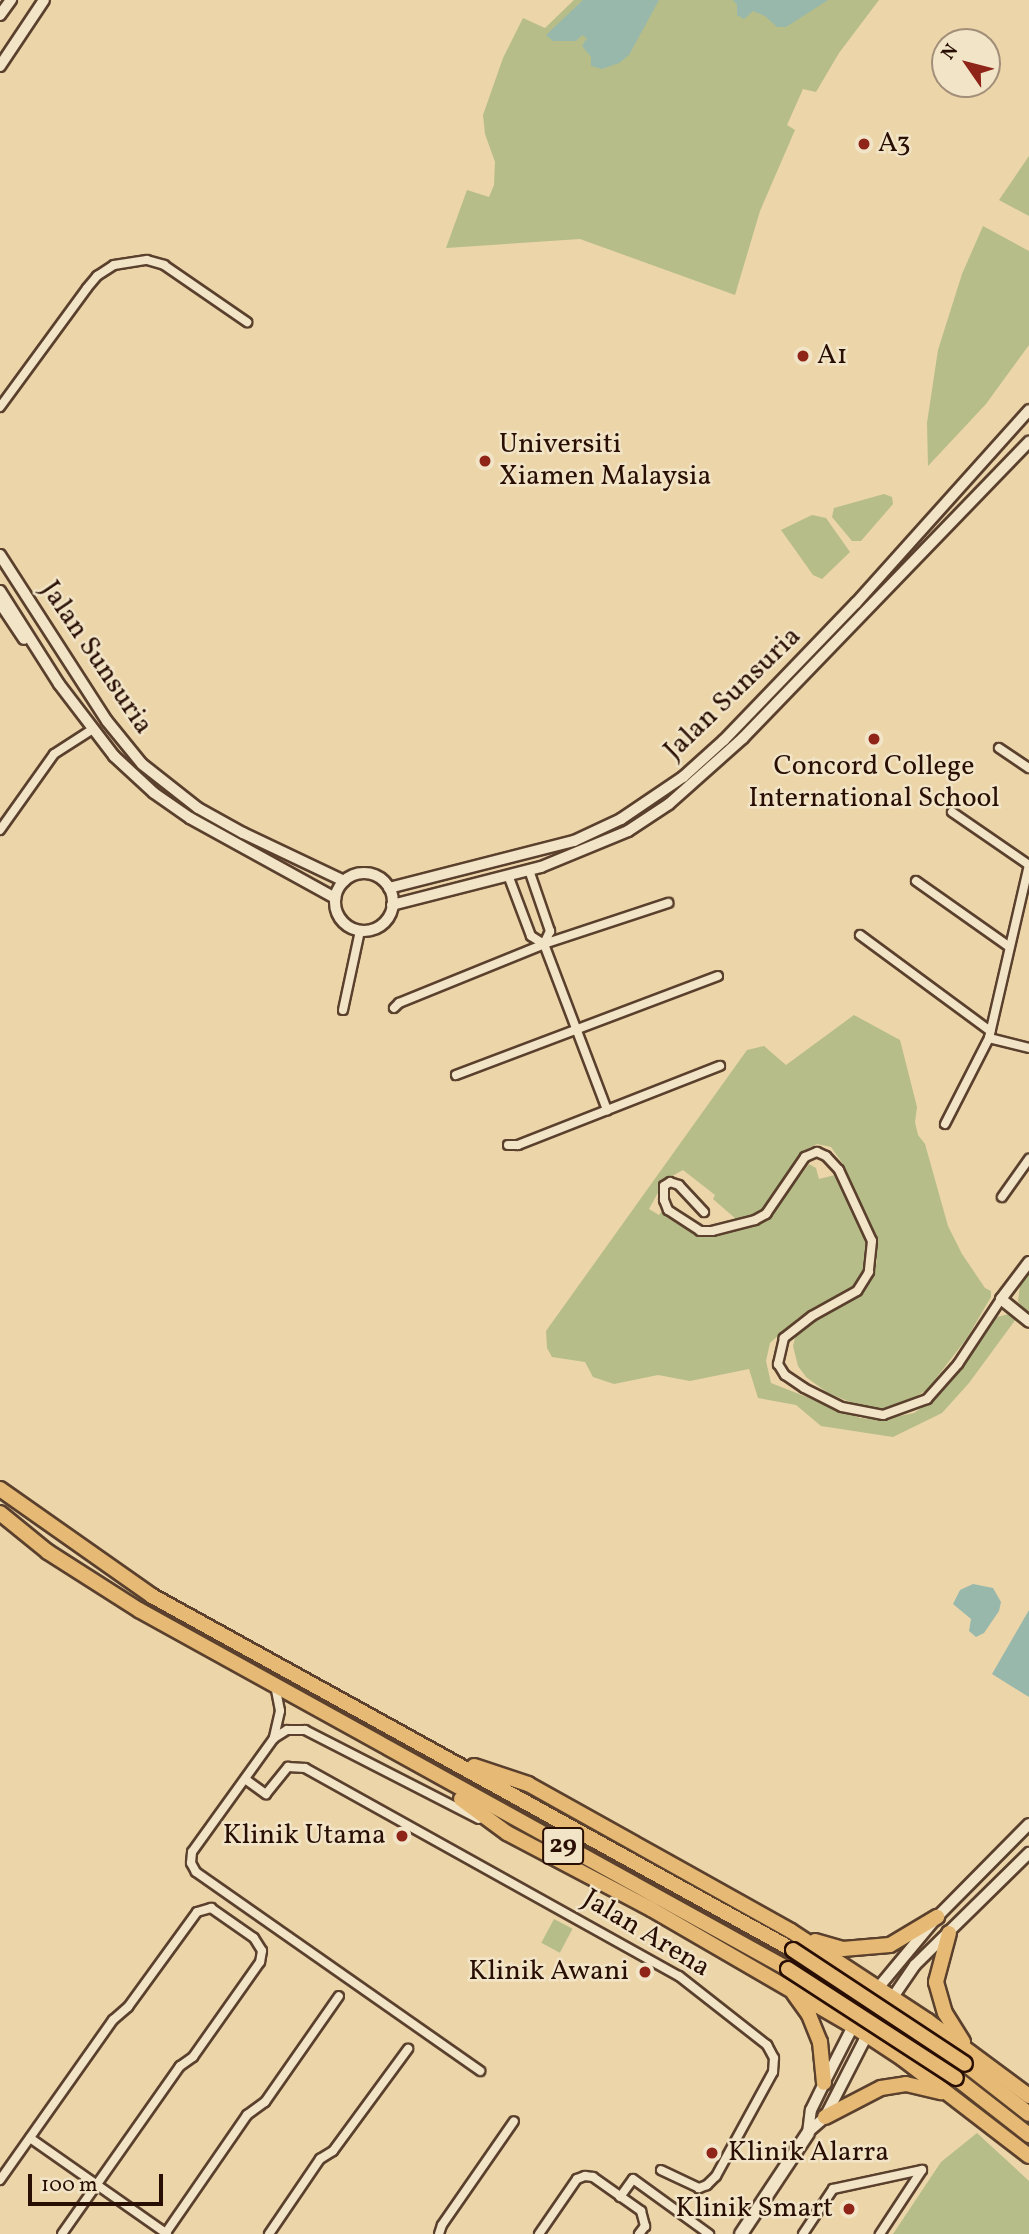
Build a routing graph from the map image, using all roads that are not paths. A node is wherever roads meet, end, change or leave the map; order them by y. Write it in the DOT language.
graph roads {
  1 [pos="10,0"];
  2 [pos="44,0"];
  3 [pos="0,15"];
  4 [pos="0,66"];
  5 [pos="247,322"];
  6 [pos="0,407"];
  7 [pos="1029,411"];
  8 [pos="1029,442"];
  9 [pos="0,555"];
  10 [pos="0,591"];
  11 [pos="0,603"];
  12 [pos="59,684"];
  13 [pos="93,729"];
  14 [pos="999,748"];
  15 [pos="1029,768"];
  16 [pos="952,812"];
  17 [pos="0,830"];
  18 [pos="1029,865"];
  19 [pos="529,870"];
  20 [pos="508,875"];
  21 [pos="344,881"];
  22 [pos="916,881"];
  23 [pos="389,888"];
  24 [pos="335,898"];
  25 [pos="668,902"];
  26 [pos="393,905"];
  27 [pos="360,931"];
  28 [pos="860,935"];
  29 [pos="544,944"];
  30 [pos="1008,946"];
  31 [pos="718,976"];
  32 [pos="394,1008"];
  33 [pos="343,1010"];
  34 [pos="576,1030"];
  35 [pos="990,1034"];
  36 [pos="1029,1048"];
  37 [pos="720,1066"];
  38 [pos="456,1075"];
  39 [pos="607,1110"];
  40 [pos="945,1124"];
  41 [pos="508,1145"];
  42 [pos="1029,1159"];
  43 [pos="1002,1197"];
  44 [pos="704,1212"];
  45 [pos="1029,1262"];
  46 [pos="1001,1299"];
  47 [pos="1029,1322"];
  48 [pos="0,1489"];
  49 [pos="0,1513"];
  50 [pos="275,1685"];
  51 [pos="274,1738"];
  52 [pos="436,1753"];
  53 [pos="414,1765"];
  54 [pos="245,1779"];
  55 [pos="1029,1824"];
  56 [pos="507,1833"];
  57 [pos="1029,1853"];
  58 [pos="937,1917"];
  59 [pos="791,1931"];
  60 [pos="948,1933"];
  61 [pos="836,1960"];
  62 [pos="878,1988"];
  63 [pos="792,1991"];
  64 [pos="340,1996"];
  65 [pos="892,1997"];
  66 [pos="811,2002"];
  67 [pos="928,2021"];
  68 [pos="853,2026"];
  69 [pos="867,2035"];
  70 [pos="408,2049"];
  71 [pos="967,2058"];
  72 [pos="903,2059"];
  73 [pos="480,2071"];
  74 [pos="824,2083"];
  75 [pos="1029,2096"];
  76 [pos="959,2101"];
  77 [pos="1029,2114"];
  78 [pos="825,2117"];
  79 [pos="514,2121"];
  80 [pos="808,2133"];
  81 [pos="1029,2135"];
  82 [pos="30,2138"];
  83 [pos="1029,2156"];
  84 [pos="661,2170"];
  85 [pos="0,2180"];
  86 [pos="96,2186"];
  87 [pos="620,2197"];
  88 [pos="62,2234"];
  89 [pos="166,2234"];
  90 [pos="269,2234"];
  91 [pos="439,2234"];
  92 [pos="539,2234"];
  93 [pos="639,2234"];
  94 [pos="709,2234"];
  95 [pos="741,2234"];
  96 [pos="803,2234"];
  97 [pos="880,2234"];
  1 -- 3 [label="street"];
  2 -- 4 [label="street"];
  5 -- 6 [label="street"];
  7 -- 23 [label="street, Jalan Sunsuria"];
  8 -- 19 [label="street, Jalan Sunsuria"];
  9 -- 21 [label="street, Jalan Sunsuria"];
  10 -- 12 [label="street, Jalan Sunsuria"];
  11 -- 12 [label="street"];
  12 -- 13 [label="street, Jalan Sunsuria"];
  13 -- 17 [label="street"];
  13 -- 24 [label="street, Jalan Sunsuria"];
  14 -- 15 [label="street"];
  16 -- 18 [label="street"];
  18 -- 30 [label="street"];
  19 -- 20 [label="street, Jalan Sunsuria"];
  19 -- 29 [label="street"];
  20 -- 26 [label="street, Jalan Sunsuria"];
  20 -- 29 [label="street"];
  21 -- 23 [label="street"];
  21 -- 24 [label="street"];
  22 -- 30 [label="street"];
  23 -- 26 [label="street"];
  24 -- 27 [label="street"];
  25 -- 29 [label="street"];
  26 -- 27 [label="street"];
  27 -- 33 [label="street"];
  28 -- 35 [label="street"];
  29 -- 32 [label="street"];
  29 -- 34 [label="street"];
  30 -- 35 [label="street"];
  31 -- 34 [label="street"];
  34 -- 38 [label="street"];
  34 -- 39 [label="street"];
  35 -- 36 [label="street"];
  35 -- 40 [label="street"];
  37 -- 39 [label="street"];
  39 -- 41 [label="street"];
  42 -- 43 [label="street"];
  44 -- 46 [label="street"];
  45 -- 46 [label="street"];
  46 -- 47 [label="street"];
  48 -- 52 [label="highway, 29"];
  49 -- 50 [label="highway, 29"];
  50 -- 51 [label="street"];
  50 -- 53 [label="highway, 29"];
  51 -- 54 [label="street"];
  51 -- 56 [label="street"];
  52 -- 59 [label="highway"];
  52 -- 71 [label="highway, 29, bridge"];
  53 -- 56 [label="highway"];
  53 -- 81 [label="highway, 29, bridge"];
  54 -- 73 [label="street"];
  54 -- 84 [label="street, Jalan Arena"];
  55 -- 58 [label="street"];
  56 -- 63 [label="highway"];
  57 -- 60 [label="street"];
  58 -- 59 [label="highway"];
  58 -- 62 [label="street"];
  59 -- 61 [label="highway"];
  60 -- 65 [label="street"];
  60 -- 71 [label="highway"];
  61 -- 62 [label="highway"];
  61 -- 66 [label="highway"];
  62 -- 65 [label="highway"];
  62 -- 68 [label="street"];
  63 -- 66 [label="highway"];
  63 -- 74 [label="highway"];
  64 -- 89 [label="street"];
  65 -- 67 [label="highway"];
  65 -- 69 [label="street"];
  66 -- 68 [label="highway"];
  67 -- 71 [label="highway"];
  67 -- 72 [label="highway"];
  68 -- 69 [label="highway"];
  68 -- 74 [label="street"];
  69 -- 72 [label="highway"];
  69 -- 78 [label="street"];
  70 -- 90 [label="street"];
  71 -- 75 [label="highway"];
  71 -- 77 [label="highway, 29"];
  72 -- 76 [label="highway"];
  74 -- 80 [label="street"];
  76 -- 78 [label="highway"];
  76 -- 83 [label="highway"];
  78 -- 80 [label="street"];
  79 -- 91 [label="street"];
  80 -- 95 [label="main road"];
  82 -- 85 [label="street"];
  82 -- 86 [label="street"];
  82 -- 86 [label="street"];
  86 -- 88 [label="street"];
  86 -- 89 [label="street"];
  87 -- 92 [label="street"];
  87 -- 93 [label="street"];
  87 -- 94 [label="street"];
  96 -- 97 [label="street"];
}
